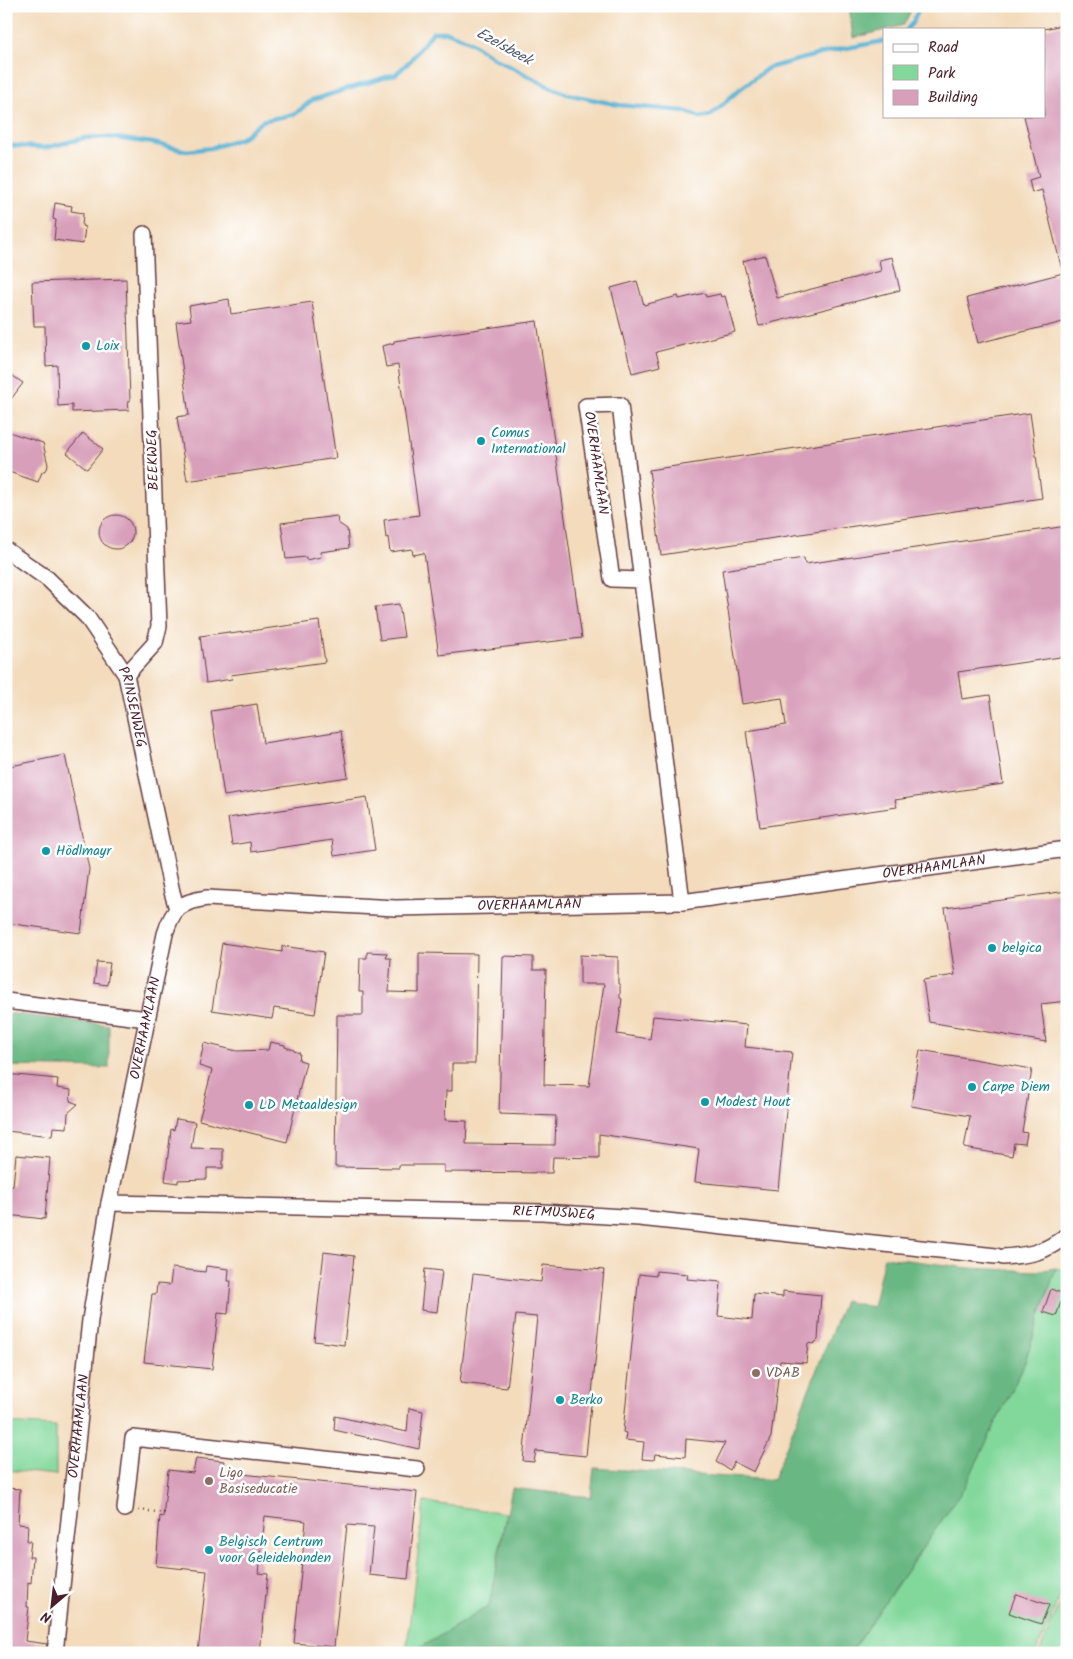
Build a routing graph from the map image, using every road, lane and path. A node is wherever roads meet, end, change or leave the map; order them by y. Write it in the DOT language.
graph roads {
  1 [pos="144,234"];
  2 [pos="6,550"];
  3 [pos="642,580"];
  4 [pos="126,675"];
  5 [pos="1067,849"];
  6 [pos="682,902"];
  7 [pos="177,909"];
  8 [pos="6,1001"];
  9 [pos="147,1019"];
  10 [pos="109,1203"];
  11 [pos="1067,1235"];
  12 [pos="416,1469"];
  13 [pos="124,1509"];
  14 [pos="166,1513"];
  15 [pos="55,1653"];
  1 -- 4 [label="street, BEEKWEG"];
  2 -- 4 [label="street, PRINSENWEG"];
  3 -- 3 [label="street, OVERHAAMLAAN"];
  3 -- 6 [label="street, OVERHAAMLAAN"];
  4 -- 7 [label="street, PRINSENWEG"];
  5 -- 6 [label="street, OVERHAAMLAAN"];
  6 -- 7 [label="street, OVERHAAMLAAN"];
  7 -- 9 [label="street, OVERHAAMLAAN"];
  8 -- 9 [label="street"];
  9 -- 10 [label="street, OVERHAAMLAAN"];
  10 -- 11 [label="street, RIETMUSWEG"];
  10 -- 15 [label="street, OVERHAAMLAAN"];
  12 -- 13 [label="street"];
  13 -- 14 [label="path"];
}
